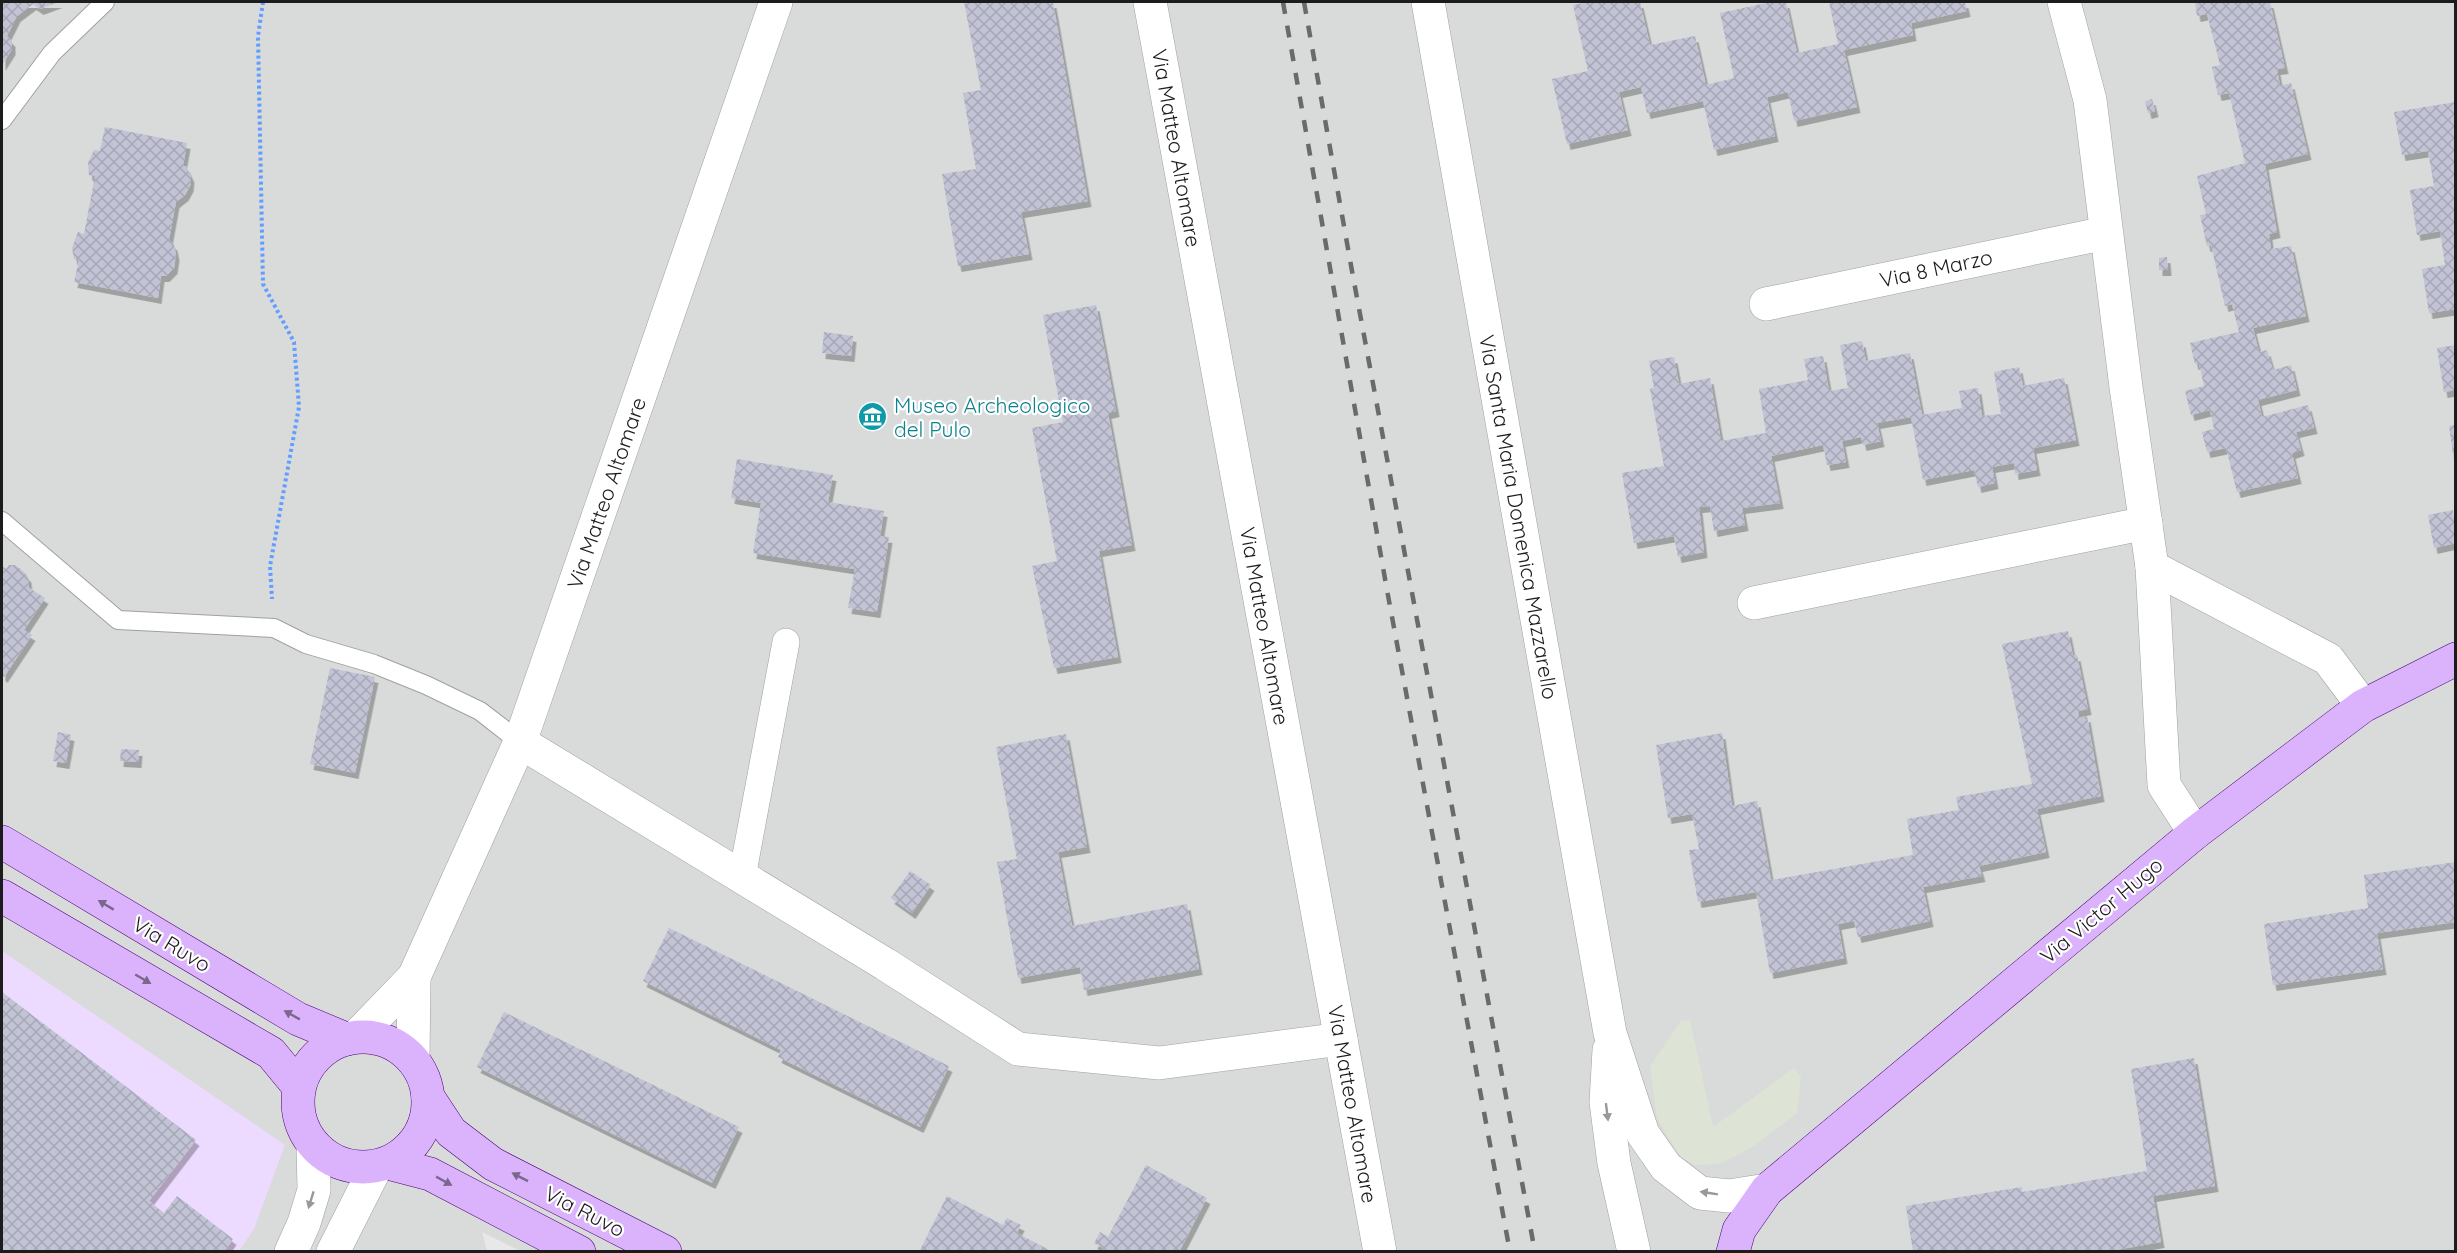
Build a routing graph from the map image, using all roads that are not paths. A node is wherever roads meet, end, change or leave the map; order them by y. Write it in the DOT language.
graph roads {
  1 [pos="105,2"];
  2 [pos="776,2"];
  3 [pos="1150,2"];
  4 [pos="1428,2"];
  5 [pos="2064,2"];
  6 [pos="2,120"];
  7 [pos="2106,233"];
  8 [pos="1766,304"];
  9 [pos="2,521"];
  10 [pos="2146,523"];
  11 [pos="2152,567"];
  12 [pos="1754,603"];
  13 [pos="786,642"];
  14 [pos="2456,659"];
  15 [pos="2363,706"];
  16 [pos="520,742"];
  17 [pos="2195,833"];
  18 [pos="2,842"];
  19 [pos="742,877"];
  20 [pos="2,896"];
  21 [pos="414,977"];
  22 [pos="1610,1033"];
  23 [pos="351,1037"];
  24 [pos="1341,1039"];
  25 [pos="412,1059"];
  26 [pos="298,1087"];
  27 [pos="428,1097"];
  28 [pos="313,1145"];
  29 [pos="382,1165"];
  30 [pos="1767,1190"];
  31 [pos="291,1251"];
  32 [pos="333,1251"];
  33 [pos="579,1251"];
  34 [pos="665,1251"];
  35 [pos="1380,1251"];
  36 [pos="1634,1251"];
  37 [pos="1733,1251"];
  1 -- 6 [label="lane"];
  2 -- 16 [label="street, Via Matteo Altomare"];
  3 -- 24 [label="street, Via Matteo Altomare"];
  4 -- 22 [label="street, Via Santa Maria Domenica Mazzarello"];
  5 -- 7 [label="street"];
  7 -- 8 [label="street, Via 8 Marzo"];
  7 -- 10 [label="street"];
  9 -- 16 [label="lane"];
  10 -- 11 [label="street"];
  10 -- 12 [label="street"];
  11 -- 15 [label="street"];
  11 -- 17 [label="street"];
  13 -- 19 [label="street"];
  14 -- 15 [label="main road, Via Victor Hugo"];
  15 -- 17 [label="main road, Via Victor Hugo"];
  16 -- 19 [label="street"];
  16 -- 21 [label="street, Via Matteo Altomare"];
  17 -- 30 [label="main road, Via Victor Hugo"];
  23 -- 18 [label="main road, Via Ruvo, one-way"];
  19 -- 24 [label="street"];
  20 -- 26 [label="main road, one-way"];
  21 -- 23 [label="street, Via Matteo Altomare"];
  21 -- 25 [label="street, Via Matteo Altomare"];
  30 -- 22 [label="street, Via Santa Maria Domenica Mazzarello, one-way"];
  22 -- 36 [label="street, Via Santa Maria Domenica Mazzarello, one-way"];
  23 -- 25 [label="main road"];
  23 -- 26 [label="main road"];
  24 -- 35 [label="street, Via Matteo Altomare"];
  25 -- 27 [label="main road"];
  26 -- 28 [label="main road"];
  27 -- 29 [label="main road"];
  34 -- 27 [label="main road, Via Ruvo, one-way"];
  28 -- 29 [label="main road"];
  28 -- 31 [label="street, one-way"];
  29 -- 32 [label="street"];
  29 -- 33 [label="main road, Via Ruvo, one-way"];
  30 -- 37 [label="main road"];
}
